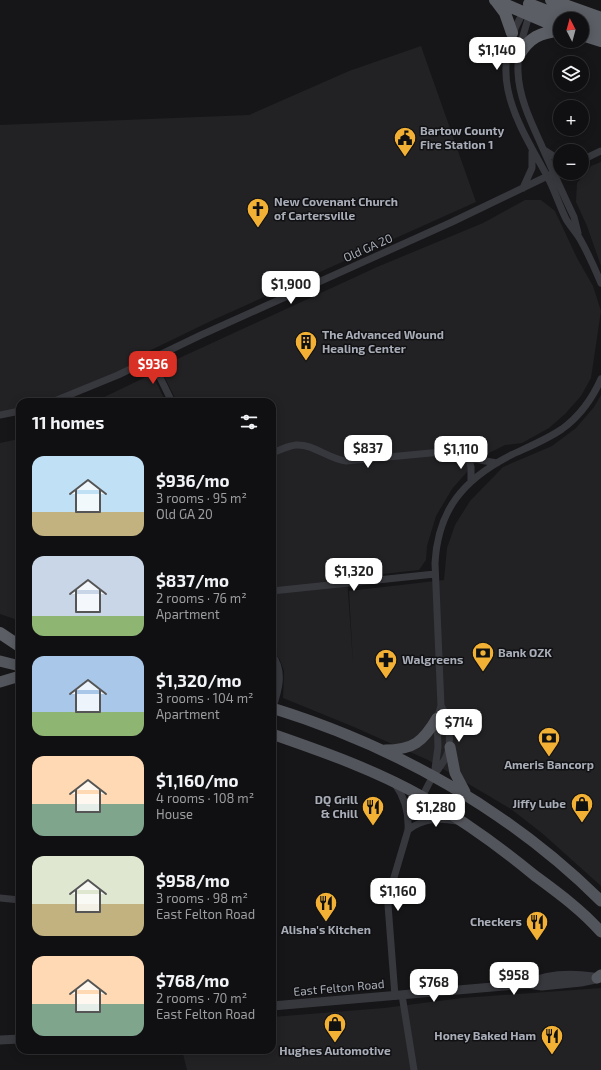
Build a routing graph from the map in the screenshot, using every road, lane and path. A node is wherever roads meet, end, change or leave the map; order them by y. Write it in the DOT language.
graph roads {
  1 [pos="495,0"];
  2 [pos="551,0"];
  3 [pos="529,5"];
  4 [pos="553,14"];
  5 [pos="601,18"];
  6 [pos="553,23"];
  7 [pos="589,26"];
  8 [pos="601,30"];
  9 [pos="553,31"];
  10 [pos="512,33"];
  11 [pos="589,38"];
  12 [pos="601,42"];
  13 [pos="519,55"];
  14 [pos="532,148"];
  15 [pos="542,148"];
  16 [pos="601,151"];
  17 [pos="553,156"];
  18 [pos="589,157"];
  19 [pos="553,171"];
  20 [pos="553,172"];
  21 [pos="553,173"];
  22 [pos="556,180"];
  23 [pos="522,188"];
  24 [pos="601,283"];
  25 [pos="151,359"];
  26 [pos="601,380"];
  27 [pos="62,398"];
  28 [pos="170,398"];
  29 [pos="16,412"];
  30 [pos="0,415"];
  31 [pos="276,452"];
  32 [pos="468,457"];
  33 [pos="497,463"];
  34 [pos="471,480"];
  35 [pos="435,574"];
  36 [pos="276,591"];
  37 [pos="0,633"];
  38 [pos="0,640"];
  39 [pos="16,643"];
  40 [pos="16,644"];
  41 [pos="0,661"];
  42 [pos="276,661"];
  43 [pos="16,665"];
  44 [pos="16,677"];
  45 [pos="0,682"];
  46 [pos="276,695"];
  47 [pos="441,706"];
  48 [pos="276,710"];
  49 [pos="437,718"];
  50 [pos="276,735"];
  51 [pos="450,746"];
  52 [pos="382,750"];
  53 [pos="434,776"];
  54 [pos="394,782"];
  55 [pos="468,796"];
  56 [pos="422,797"];
  57 [pos="462,821"];
  58 [pos="408,830"];
  59 [pos="0,898"];
  60 [pos="16,900"];
  61 [pos="601,901"];
  62 [pos="601,932"];
  63 [pos="600,977"];
  64 [pos="398,995"];
  65 [pos="276,1006"];
  66 [pos="16,1039"];
  67 [pos="0,1040"];
  68 [pos="414,1070"];
  1 -- 3 [label="highway"];
  1 -- 10 [label="highway"];
  2 -- 5 [label="highway"];
  3 -- 4 [label="highway"];
  3 -- 6 [label="highway"];
  3 -- 10 [label="street"];
  3 -- 13 [label="street"];
  7 -- 8 [label="highway"];
  9 -- 13 [label="highway"];
  10 -- 14 [label="street"];
  11 -- 12 [label="highway"];
  13 -- 15 [label="street"];
  14 -- 20 [label="street"];
  14 -- 23 [label="street"];
  15 -- 17 [label="street"];
  15 -- 19 [label="street"];
  16 -- 18 [label="street"];
  21 -- 23 [label="street, Old GA 20"];
  22 -- 24 [label="street"];
  23 -- 25 [label="street, Old GA 20"];
  25 -- 27 [label="street, Old GA 20"];
  25 -- 28 [label="street"];
  26 -- 33 [label="street"];
  29 -- 30 [label="street"];
  31 -- 32 [label="street"];
  32 -- 33 [label="street"];
  32 -- 34 [label="street"];
  33 -- 34 [label="street"];
  34 -- 35 [label="street"];
  35 -- 36 [label="street"];
  35 -- 47 [label="street"];
  37 -- 39 [label="highway"];
  38 -- 40 [label="main road"];
  41 -- 43 [label="main road"];
  42 -- 46 [label="street"];
  44 -- 45 [label="main road"];
  47 -- 49 [label="street"];
  47 -- 51 [label="street"];
  48 -- 52 [label="main road"];
  49 -- 52 [label="main road"];
  49 -- 53 [label="street"];
  50 -- 54 [label="main road"];
  51 -- 53 [label="street"];
  51 -- 55 [label="main road"];
  52 -- 53 [label="main road"];
  53 -- 55 [label="main road"];
  53 -- 56 [label="street"];
  54 -- 56 [label="main road"];
  54 -- 58 [label="street"];
  55 -- 61 [label="main road"];
  56 -- 57 [label="main road"];
  57 -- 58 [label="street"];
  57 -- 62 [label="main road"];
  58 -- 64 [label="street"];
  59 -- 60 [label="street"];
  63 -- 64 [label="street, East Felton Road"];
  64 -- 65 [label="street, East Felton Road"];
  64 -- 68 [label="street"];
  66 -- 67 [label="street"];
}
